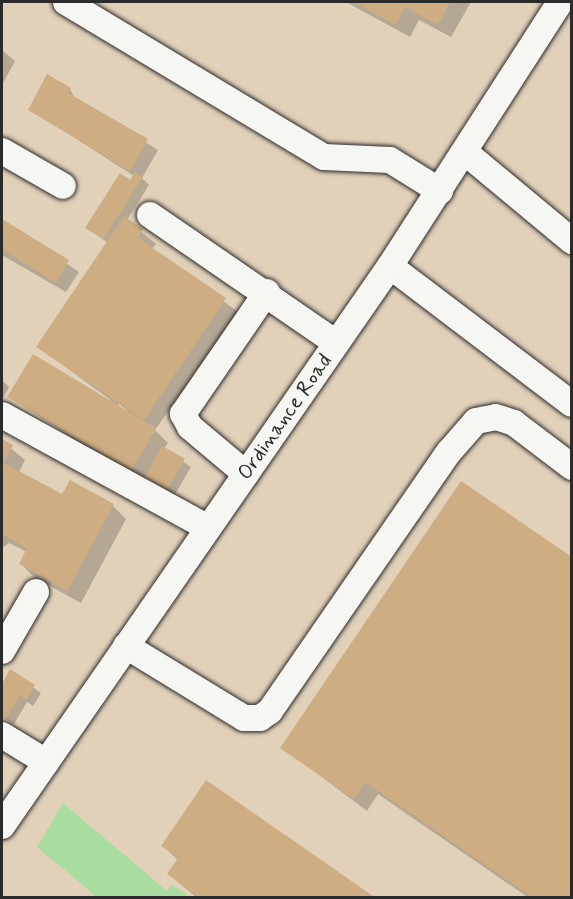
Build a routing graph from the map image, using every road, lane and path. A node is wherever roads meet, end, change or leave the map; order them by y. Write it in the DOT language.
graph roads {
  1 [pos="66,2"];
  2 [pos="560,2"];
  3 [pos="2,151"];
  4 [pos="466,153"];
  5 [pos="63,186"];
  6 [pos="440,191"];
  7 [pos="150,215"];
  8 [pos="572,241"];
  9 [pos="390,266"];
  10 [pos="267,292"];
  11 [pos="336,343"];
  12 [pos="572,404"];
  13 [pos="2,415"];
  14 [pos="572,467"];
  15 [pos="246,474"];
  16 [pos="208,528"];
  17 [pos="36,592"];
  18 [pos="126,646"];
  19 [pos="2,651"];
  20 [pos="2,735"];
  21 [pos="46,762"];
  22 [pos="2,826"];
  1 -- 6 [label="street"];
  2 -- 4 [label="street, Ordinance Road"];
  3 -- 5 [label="street"];
  4 -- 6 [label="street, Ordinance Road"];
  4 -- 8 [label="street"];
  6 -- 9 [label="street, Ordinance Road"];
  7 -- 10 [label="street"];
  9 -- 11 [label="street, Ordinance Road"];
  9 -- 12 [label="street"];
  10 -- 11 [label="street"];
  10 -- 15 [label="street"];
  11 -- 15 [label="street, Ordinance Road"];
  13 -- 16 [label="street"];
  14 -- 18 [label="street"];
  15 -- 16 [label="street, Ordinance Road"];
  16 -- 18 [label="street, Ordinance Road"];
  17 -- 19 [label="street"];
  18 -- 21 [label="street, Ordinance Road"];
  20 -- 21 [label="street"];
  21 -- 22 [label="street, Ordinance Road"];
}
